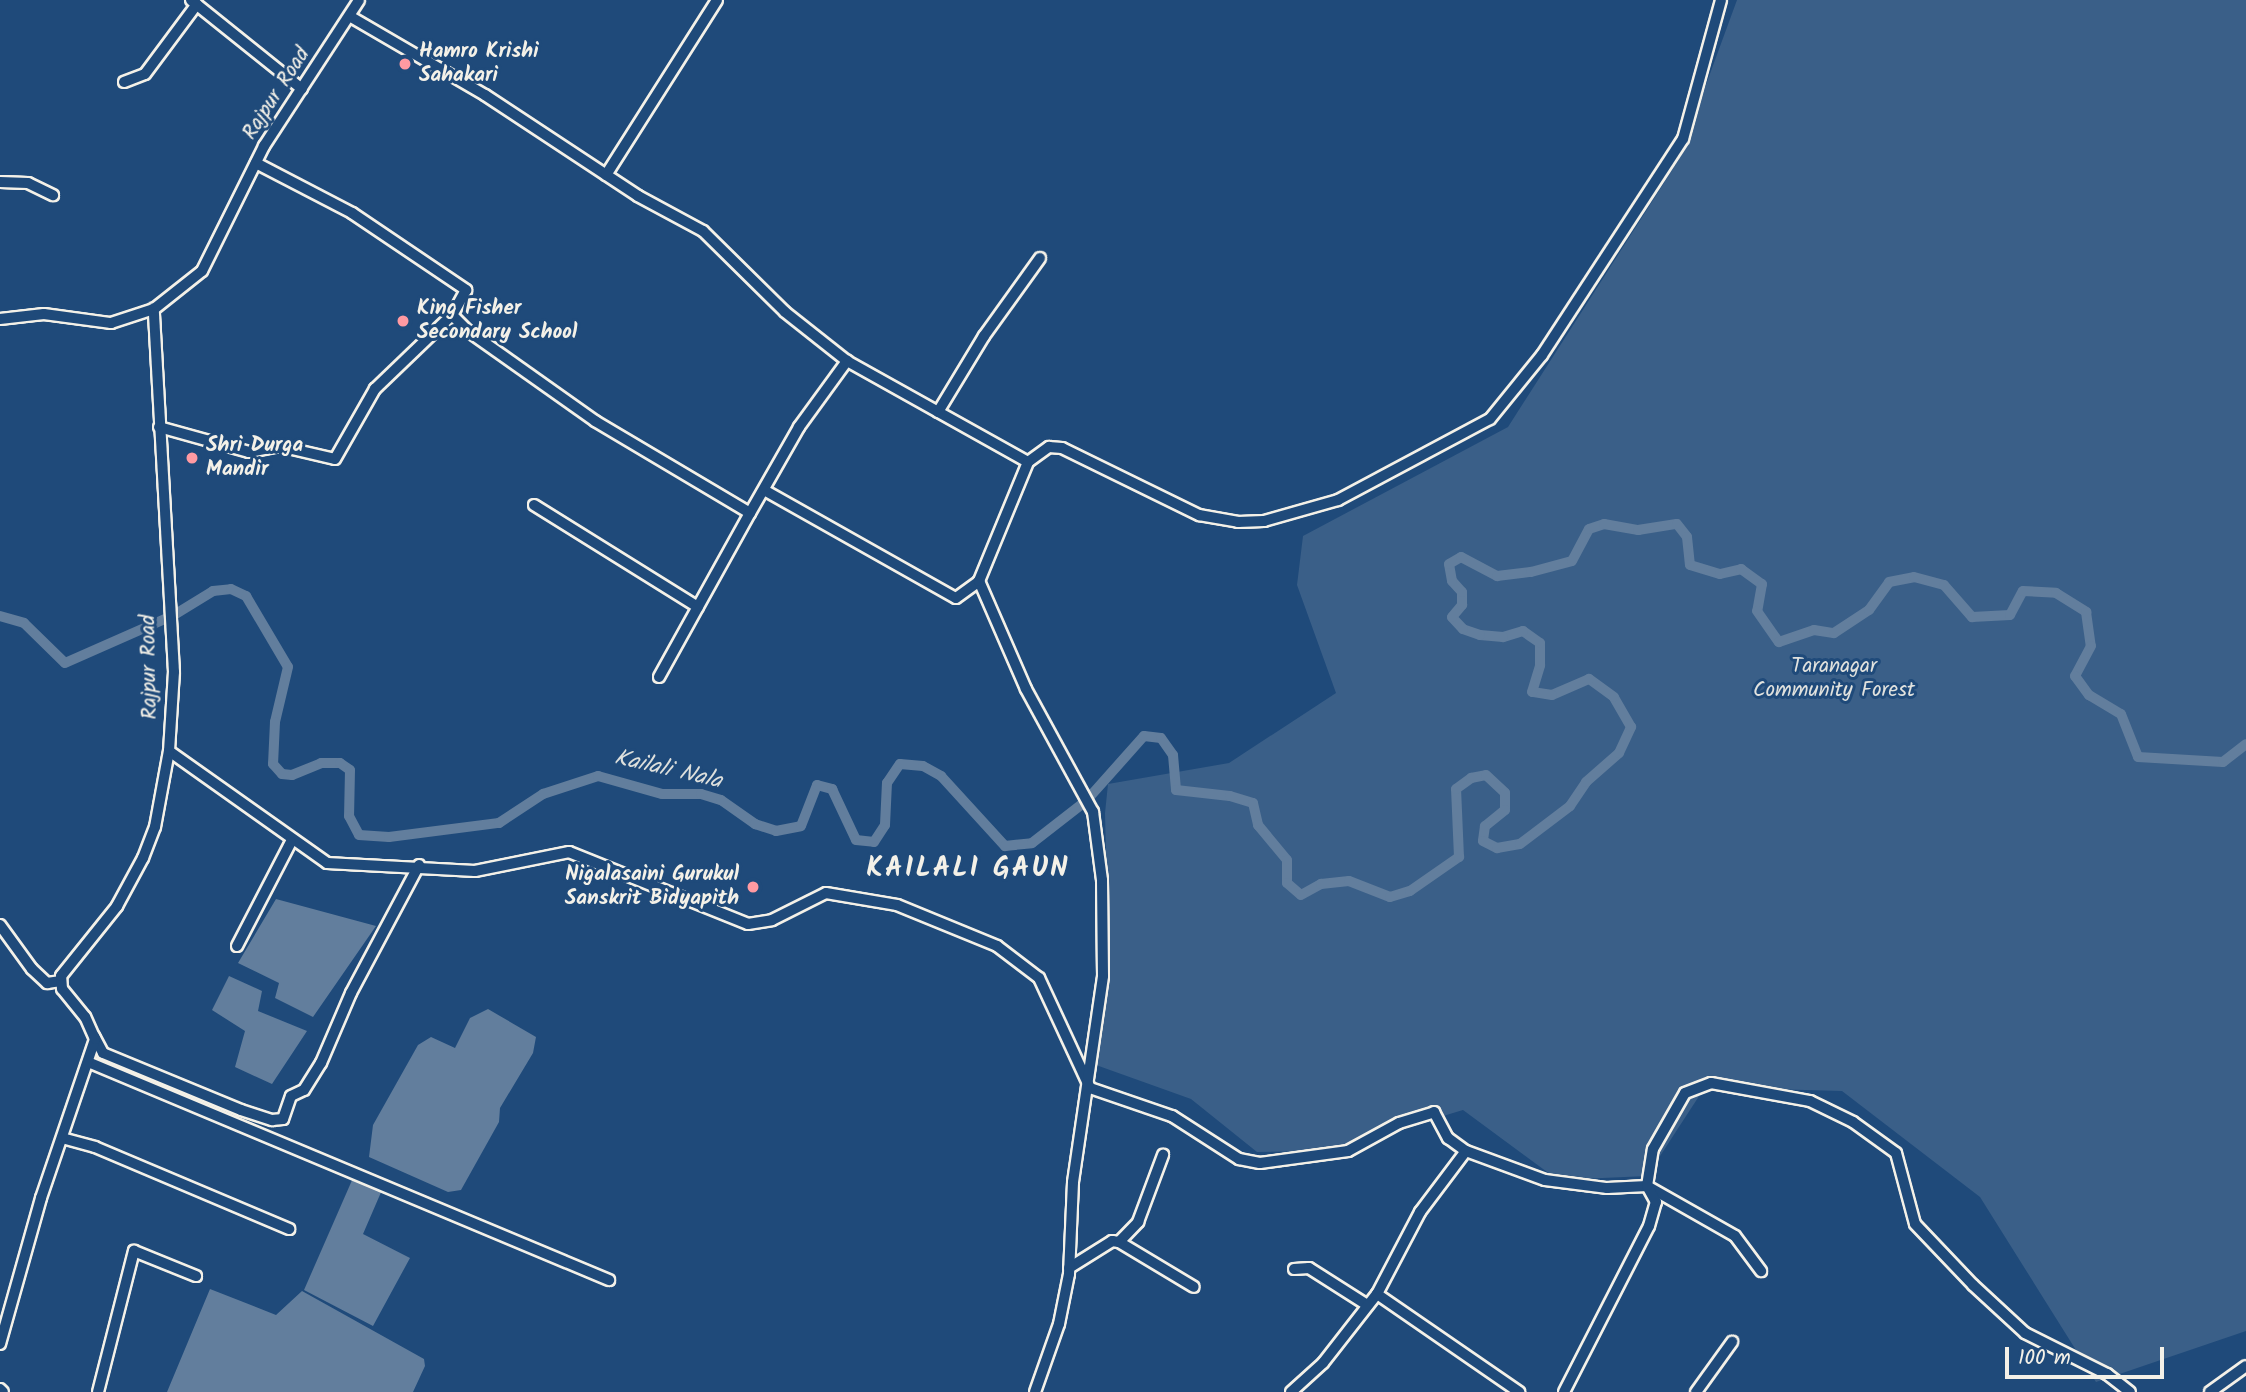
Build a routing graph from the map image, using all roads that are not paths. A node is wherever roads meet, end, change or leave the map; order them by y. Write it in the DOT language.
graph roads {
  1 [pos="359,0"];
  2 [pos="717,0"];
  3 [pos="1721,0"];
  4 [pos="194,2"];
  5 [pos="351,17"];
  6 [pos="124,82"];
  7 [pos="302,89"];
  8 [pos="256,163"];
  9 [pos="606,175"];
  10 [pos="0,182"];
  11 [pos="53,195"];
  12 [pos="1041,258"];
  13 [pos="154,309"];
  14 [pos="452,315"];
  15 [pos="0,319"];
  16 [pos="847,361"];
  17 [pos="938,412"];
  18 [pos="159,427"];
  19 [pos="1028,462"];
  20 [pos="764,490"];
  21 [pos="534,505"];
  22 [pos="750,513"];
  23 [pos="979,581"];
  24 [pos="698,607"];
  25 [pos="659,677"];
  26 [pos="169,751"];
  27 [pos="292,842"];
  28 [pos="419,865"];
  29 [pos="0,925"];
  30 [pos="237,946"];
  31 [pos="61,981"];
  32 [pos="92,1032"];
  33 [pos="88,1062"];
  34 [pos="1090,1088"];
  35 [pos="62,1138"];
  36 [pos="1466,1152"];
  37 [pos="1163,1155"];
  38 [pos="1647,1186"];
  39 [pos="289,1229"];
  40 [pos="1119,1242"];
  41 [pos="1069,1269"];
  42 [pos="1294,1269"];
  43 [pos="1761,1271"];
  44 [pos="196,1276"];
  45 [pos="609,1279"];
  46 [pos="1194,1287"];
  47 [pos="1377,1294"];
  48 [pos="1367,1305"];
  49 [pos="1731,1342"];
  50 [pos="0,1344"];
  51 [pos="2246,1366"];
  52 [pos="98,1392"];
  53 [pos="1035,1392"];
  54 [pos="1291,1392"];
  55 [pos="1519,1392"];
  56 [pos="1564,1392"];
  57 [pos="1696,1392"];
  58 [pos="2130,1392"];
  59 [pos="2210,1392"];
  1 -- 5 [label="street, Rajpur Road"];
  2 -- 9 [label="street"];
  3 -- 19 [label="street"];
  4 -- 6 [label="street"];
  4 -- 7 [label="street"];
  5 -- 7 [label="street, Rajpur Road"];
  5 -- 9 [label="street"];
  7 -- 8 [label="street, Rajpur Road"];
  8 -- 13 [label="street, Rajpur Road"];
  8 -- 14 [label="street"];
  9 -- 16 [label="street"];
  10 -- 11 [label="street"];
  12 -- 17 [label="street"];
  13 -- 15 [label="street"];
  13 -- 18 [label="street, Rajpur Road"];
  14 -- 18 [label="street"];
  14 -- 22 [label="street"];
  16 -- 17 [label="street"];
  16 -- 20 [label="street"];
  17 -- 19 [label="street"];
  18 -- 26 [label="street, Rajpur Road"];
  19 -- 23 [label="street"];
  20 -- 22 [label="street"];
  20 -- 23 [label="street"];
  21 -- 24 [label="street"];
  22 -- 24 [label="street"];
  23 -- 34 [label="street"];
  24 -- 25 [label="street"];
  26 -- 27 [label="street"];
  26 -- 31 [label="street, Rajpur Road"];
  27 -- 28 [label="street"];
  27 -- 30 [label="street"];
  28 -- 32 [label="street"];
  28 -- 34 [label="street"];
  29 -- 31 [label="street"];
  31 -- 32 [label="street"];
  32 -- 33 [label="street"];
  33 -- 35 [label="street"];
  33 -- 45 [label="street"];
  34 -- 36 [label="street"];
  34 -- 41 [label="street"];
  35 -- 39 [label="street"];
  35 -- 50 [label="street"];
  36 -- 38 [label="street"];
  36 -- 47 [label="street"];
  37 -- 40 [label="street"];
  38 -- 43 [label="street"];
  38 -- 56 [label="street"];
  38 -- 58 [label="street"];
  40 -- 41 [label="street"];
  40 -- 46 [label="street"];
  41 -- 53 [label="street"];
  42 -- 48 [label="street"];
  44 -- 52 [label="street"];
  47 -- 48 [label="street"];
  47 -- 55 [label="street"];
  48 -- 54 [label="street"];
  49 -- 57 [label="street"];
  51 -- 59 [label="street"];
}
